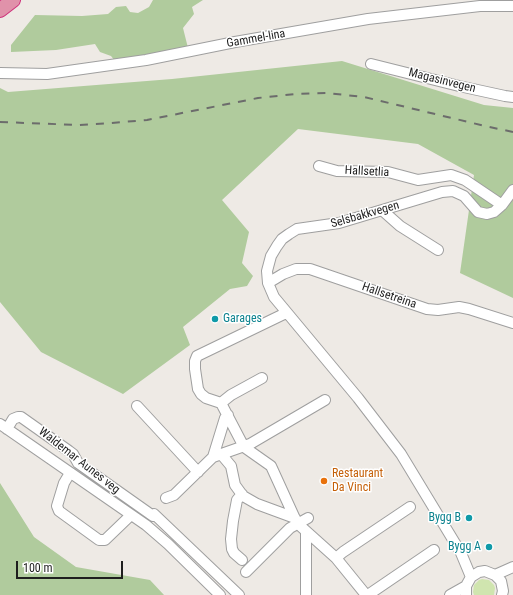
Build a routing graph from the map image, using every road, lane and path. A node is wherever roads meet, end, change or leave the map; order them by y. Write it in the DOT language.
graph roads {
  1 [pos="14,0"];
  2 [pos="513,6"];
  3 [pos="0,10"];
  4 [pos="371,64"];
  5 [pos="0,73"];
  6 [pos="513,97"];
  7 [pos="319,166"];
  8 [pos="513,190"];
  9 [pos="502,205"];
  10 [pos="382,210"];
  11 [pos="438,250"];
  12 [pos="268,283"];
  13 [pos="286,313"];
  14 [pos="513,323"];
  15 [pos="262,378"];
  16 [pos="325,400"];
  17 [pos="221,403"];
  18 [pos="137,406"];
  19 [pos="228,416"];
  20 [pos="3,426"];
  21 [pos="241,448"];
  22 [pos="217,456"];
  23 [pos="231,466"];
  24 [pos="198,472"];
  25 [pos="70,473"];
  26 [pos="242,494"];
  27 [pos="166,498"];
  28 [pos="410,507"];
  29 [pos="131,515"];
  30 [pos="308,518"];
  31 [pos="296,521"];
  32 [pos="306,531"];
  33 [pos="434,550"];
  34 [pos="336,558"];
  35 [pos="242,560"];
  36 [pos="513,567"];
  37 [pos="246,572"];
  38 [pos="513,573"];
  39 [pos="495,575"];
  40 [pos="471,582"];
  41 [pos="502,584"];
  42 [pos="220,595"];
  43 [pos="239,595"];
  44 [pos="306,595"];
  45 [pos="367,595"];
  46 [pos="450,595"];
  47 [pos="502,595"];
  1 -- 3 [label="highway"];
  2 -- 5 [label="street, Gammel-lina"];
  4 -- 6 [label="street, Magasinvegen"];
  7 -- 9 [label="street, Hallsetlia"];
  8 -- 9 [label="street, Selsbakkvegen"];
  9 -- 10 [label="street, Selsbakkvegen"];
  10 -- 11 [label="street"];
  10 -- 12 [label="street, Selsbakkvegen"];
  12 -- 13 [label="street, Selsbakkvegen"];
  12 -- 14 [label="street, Hallsetreina"];
  13 -- 17 [label="street"];
  13 -- 40 [label="street, Selsbakkvegen"];
  15 -- 17 [label="street"];
  16 -- 21 [label="street"];
  17 -- 19 [label="street"];
  18 -- 24 [label="street"];
  19 -- 21 [label="street"];
  19 -- 22 [label="street"];
  20 -- 25 [label="street, Waldemar Aunes veg"];
  20 -- 43 [label="street, Waldemar Aunes veg"];
  21 -- 22 [label="street"];
  21 -- 23 [label="street"];
  21 -- 31 [label="street"];
  22 -- 23 [label="street"];
  22 -- 24 [label="street"];
  23 -- 26 [label="street"];
  24 -- 27 [label="street"];
  25 -- 29 [label="street, Waldemar Aunes veg"];
  25 -- 29 [label="street, Waldemar Aunes veg"];
  26 -- 31 [label="street"];
  26 -- 35 [label="street"];
  28 -- 34 [label="street"];
  29 -- 42 [label="street, Waldemar Aunes veg"];
  30 -- 31 [label="street"];
  31 -- 32 [label="street"];
  31 -- 37 [label="street"];
  32 -- 34 [label="street"];
  32 -- 44 [label="street"];
  33 -- 45 [label="street"];
  34 -- 45 [label="street"];
  36 -- 39 [label="street"];
  38 -- 41 [label="street"];
  39 -- 40 [label="street"];
  39 -- 41 [label="street"];
  40 -- 46 [label="street"];
  41 -- 47 [label="street"];
}
